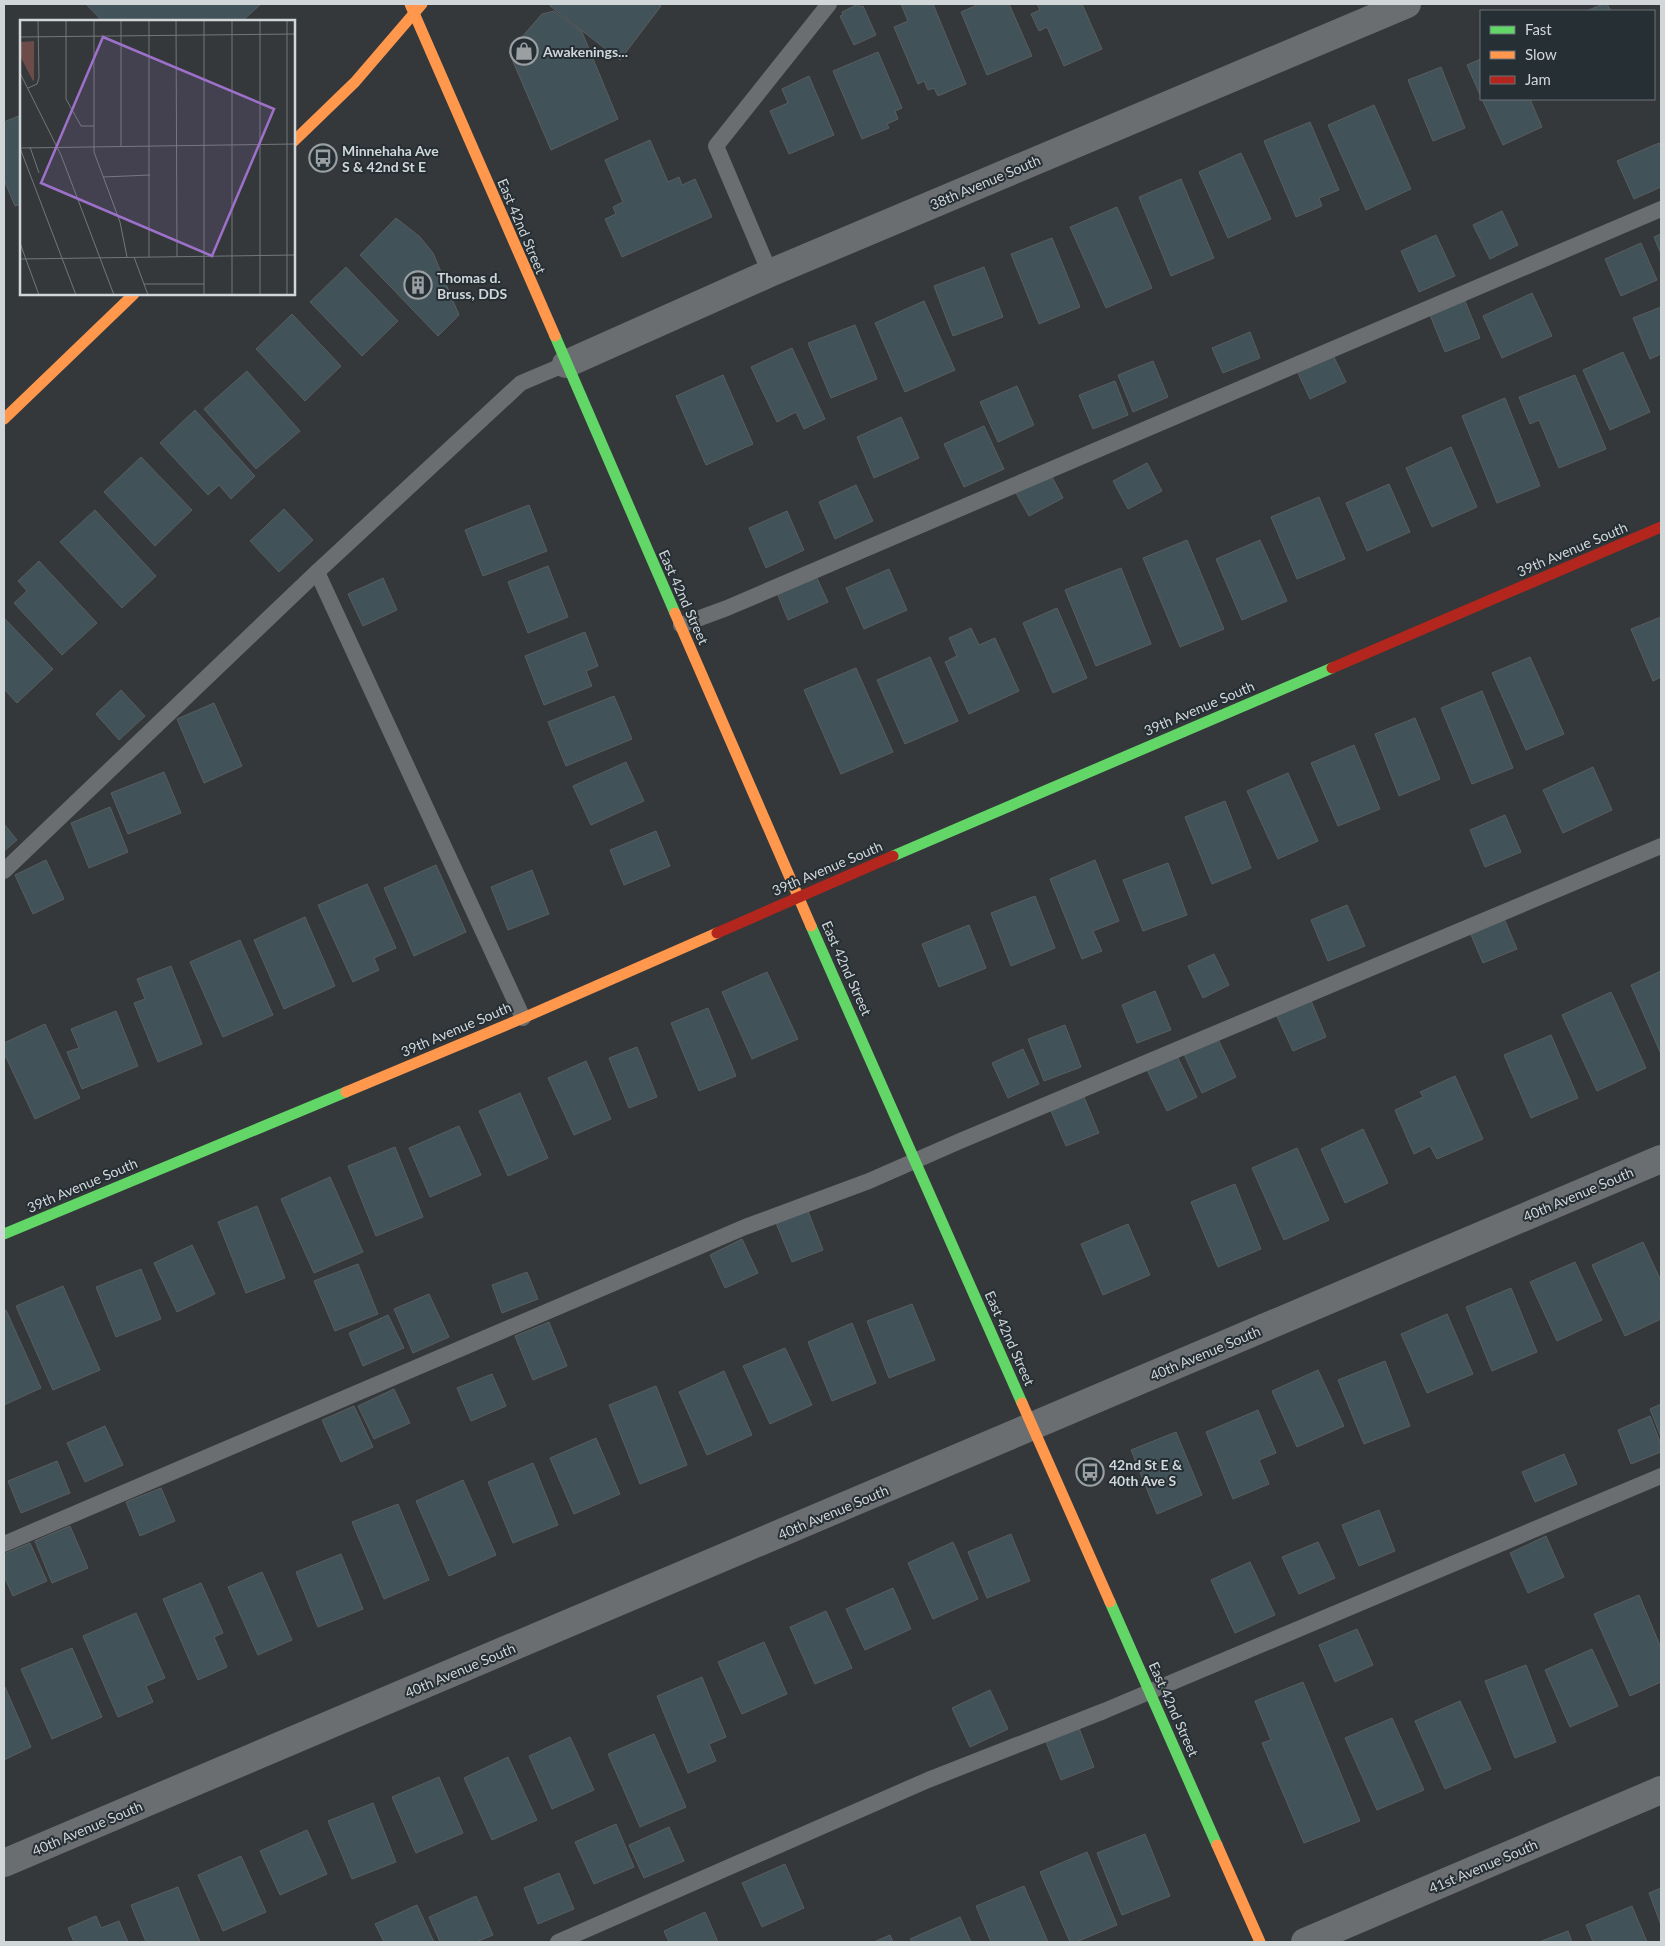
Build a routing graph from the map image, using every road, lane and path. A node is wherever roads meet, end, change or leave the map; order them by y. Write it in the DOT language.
graph roads {
  1 [pos="422,4"];
  2 [pos="829,4"];
  3 [pos="1406,4"];
  4 [pos="412,8"];
  5 [pos="295,140"];
  6 [pos="1661,208"];
  7 [pos="770,274"];
  8 [pos="133,295"];
  9 [pos="566,364"];
  10 [pos="4,419"];
  11 [pos="1661,527"];
  12 [pos="317,572"];
  13 [pos="681,625"];
  14 [pos="1661,846"];
  15 [pos="4,871"];
  16 [pos="799,897"];
  17 [pos="523,1018"];
  18 [pos="1661,1159"];
  19 [pos="917,1162"];
  20 [pos="4,1234"];
  21 [pos="1032,1427"];
  22 [pos="1661,1476"];
  23 [pos="4,1544"];
  24 [pos="1150,1690"];
  25 [pos="1661,1790"];
  26 [pos="4,1863"];
  27 [pos="558,1942"];
  28 [pos="1260,1942"];
  29 [pos="1305,1942"];
  1 -- 4 [label="street"];
  2 -- 7 [label="lane"];
  3 -- 7 [label="street, 38th Avenue South"];
  4 -- 5 [label="street"];
  4 -- 9 [label="street, East 42nd Street"];
  6 -- 13 [label="lane"];
  7 -- 9 [label="street, 38th Avenue South"];
  8 -- 10 [label="street"];
  9 -- 12 [label="lane"];
  9 -- 13 [label="street, East 42nd Street"];
  11 -- 16 [label="street, 39th Avenue South"];
  12 -- 15 [label="lane"];
  12 -- 17 [label="lane"];
  13 -- 16 [label="street, East 42nd Street"];
  14 -- 19 [label="lane"];
  16 -- 17 [label="street, 39th Avenue South"];
  16 -- 19 [label="street, East 42nd Street"];
  17 -- 20 [label="street, 39th Avenue South"];
  18 -- 21 [label="street, 40th Avenue South"];
  19 -- 21 [label="street, East 42nd Street"];
  19 -- 23 [label="lane"];
  21 -- 24 [label="street, East 42nd Street"];
  21 -- 26 [label="street, 40th Avenue South"];
  22 -- 24 [label="lane"];
  24 -- 27 [label="lane"];
  24 -- 28 [label="street, East 42nd Street"];
  25 -- 29 [label="street, 41st Avenue South"];
}
